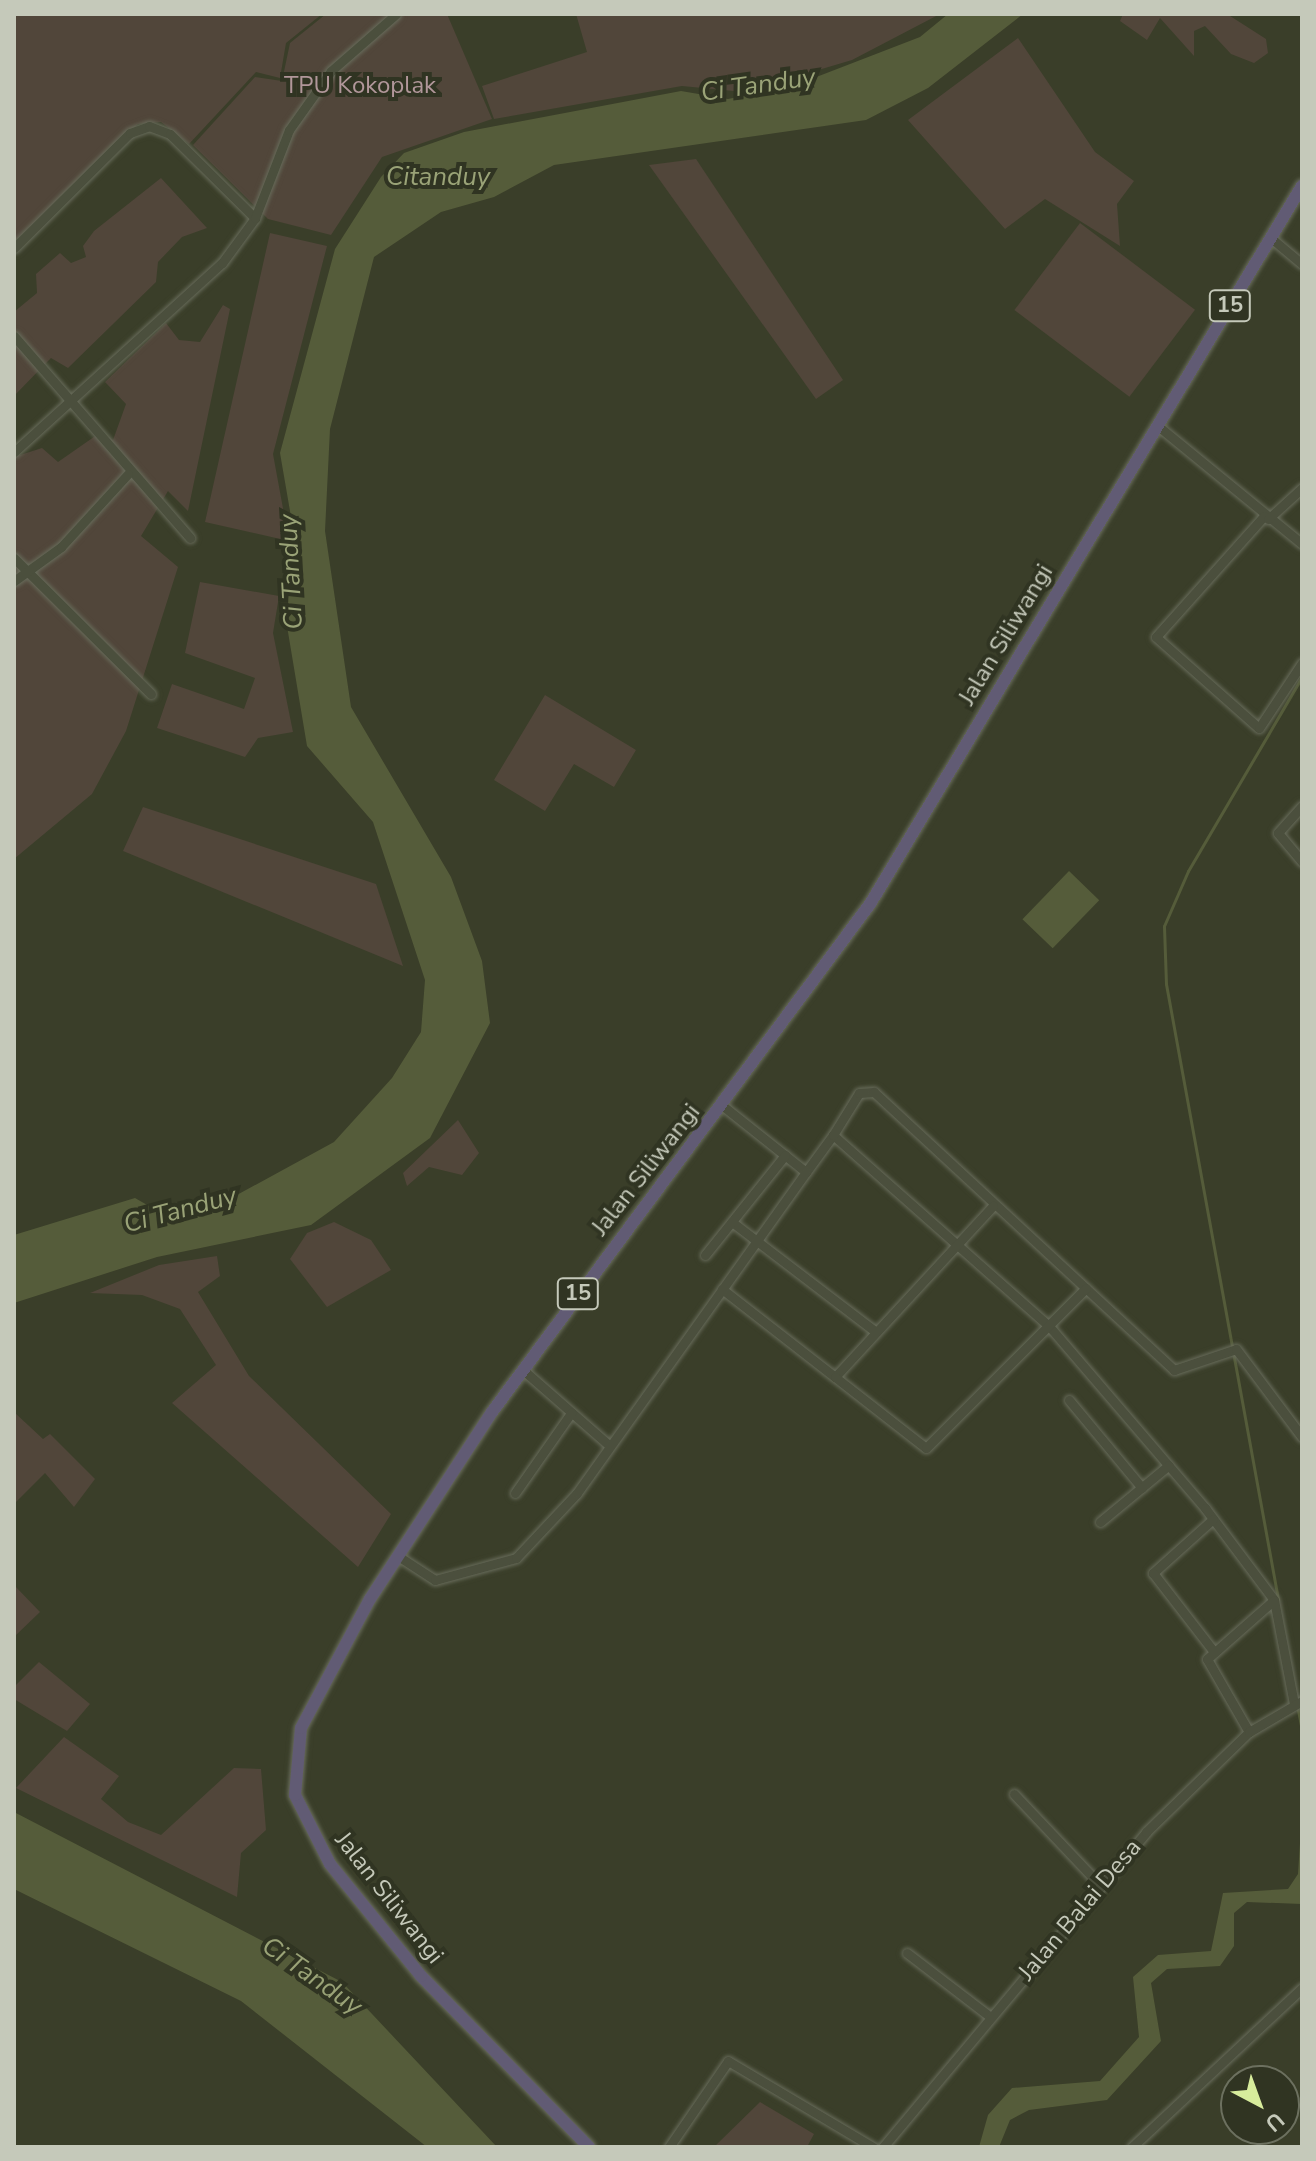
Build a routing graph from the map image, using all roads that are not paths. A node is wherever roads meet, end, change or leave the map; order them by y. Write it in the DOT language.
graph roads {
  1 [pos="396,14"];
  2 [pos="1302,186"];
  3 [pos="255,218"];
  4 [pos="1271,238"];
  5 [pos="14,248"];
  6 [pos="1302,264"];
  7 [pos="14,336"];
  8 [pos="67,403"];
  9 [pos="1158,426"];
  10 [pos="15,450"];
  11 [pos="128,474"];
  12 [pos="1302,488"];
  13 [pos="1266,518"];
  14 [pos="190,538"];
  15 [pos="1302,544"];
  16 [pos="14,558"];
  17 [pos="26,571"];
  18 [pos="14,581"];
  19 [pos="1302,663"];
  20 [pos="151,694"];
  21 [pos="1302,806"];
  22 [pos="1302,862"];
  23 [pos="723,1106"];
  24 [pos="833,1135"];
  25 [pos="785,1155"];
  26 [pos="806,1172"];
  27 [pos="993,1206"];
  28 [pos="732,1222"];
  29 [pos="758,1241"];
  30 [pos="961,1243"];
  31 [pos="705,1255"];
  32 [pos="1086,1288"];
  33 [pos="722,1289"];
  34 [pos="1049,1326"];
  35 [pos="876,1332"];
  36 [pos="522,1369"];
  37 [pos="835,1377"];
  38 [pos="1069,1400"];
  39 [pos="571,1413"];
  40 [pos="1302,1437"];
  41 [pos="610,1446"];
  42 [pos="1169,1465"];
  43 [pos="1142,1488"];
  44 [pos="515,1493"];
  45 [pos="1213,1519"];
  46 [pos="1100,1522"];
  47 [pos="398,1556"];
  48 [pos="1274,1600"];
  49 [pos="1214,1652"];
  50 [pos="1297,1702"];
  51 [pos="1249,1732"];
  52 [pos="1014,1794"];
  53 [pos="1100,1885"];
  54 [pos="907,1953"];
  55 [pos="1302,1988"];
  56 [pos="989,2016"];
  57 [pos="589,2147"];
  58 [pos="669,2147"];
  59 [pos="873,2147"];
  60 [pos="883,2147"];
  61 [pos="1132,2147"];
  1 -- 3 [label="street"];
  2 -- 4 [label="highway, Jalan Siliwangi / 15"];
  3 -- 5 [label="street"];
  3 -- 8 [label="street"];
  4 -- 6 [label="street"];
  4 -- 9 [label="highway, Jalan Siliwangi / 15"];
  7 -- 8 [label="street"];
  8 -- 10 [label="street"];
  8 -- 11 [label="street"];
  9 -- 13 [label="street"];
  9 -- 23 [label="highway, Jalan Siliwangi / 15"];
  11 -- 14 [label="street"];
  11 -- 17 [label="street"];
  12 -- 13 [label="street"];
  13 -- 15 [label="street"];
  13 -- 19 [label="street"];
  16 -- 17 [label="street"];
  17 -- 18 [label="street"];
  17 -- 20 [label="street"];
  21 -- 22 [label="street"];
  23 -- 25 [label="street"];
  23 -- 36 [label="highway, Jalan Siliwangi / 15"];
  24 -- 26 [label="street"];
  24 -- 27 [label="street"];
  24 -- 30 [label="street"];
  25 -- 26 [label="street"];
  25 -- 28 [label="street"];
  26 -- 29 [label="street"];
  27 -- 30 [label="street"];
  27 -- 32 [label="street"];
  28 -- 29 [label="street"];
  28 -- 31 [label="street"];
  29 -- 33 [label="street"];
  29 -- 35 [label="street"];
  30 -- 34 [label="street"];
  30 -- 35 [label="street"];
  32 -- 34 [label="street"];
  32 -- 40 [label="street"];
  33 -- 37 [label="street"];
  33 -- 41 [label="street"];
  34 -- 37 [label="street"];
  34 -- 42 [label="street"];
  35 -- 37 [label="street"];
  36 -- 39 [label="street"];
  36 -- 47 [label="highway, Jalan Siliwangi / 15"];
  38 -- 43 [label="street"];
  39 -- 41 [label="street"];
  39 -- 44 [label="street"];
  41 -- 47 [label="street"];
  42 -- 43 [label="street"];
  42 -- 45 [label="street"];
  43 -- 46 [label="street"];
  45 -- 48 [label="street"];
  45 -- 49 [label="street"];
  47 -- 57 [label="highway, Jalan Siliwangi / 15"];
  48 -- 49 [label="street"];
  48 -- 50 [label="street"];
  49 -- 51 [label="street"];
  50 -- 51 [label="street, Jalan Balai Desa"];
  51 -- 53 [label="street, Jalan Balai Desa"];
  52 -- 53 [label="street"];
  53 -- 56 [label="street, Jalan Balai Desa"];
  54 -- 56 [label="street"];
  55 -- 61 [label="street"];
  56 -- 60 [label="street, Jalan Balai Desa"];
  58 -- 59 [label="street"];
}
